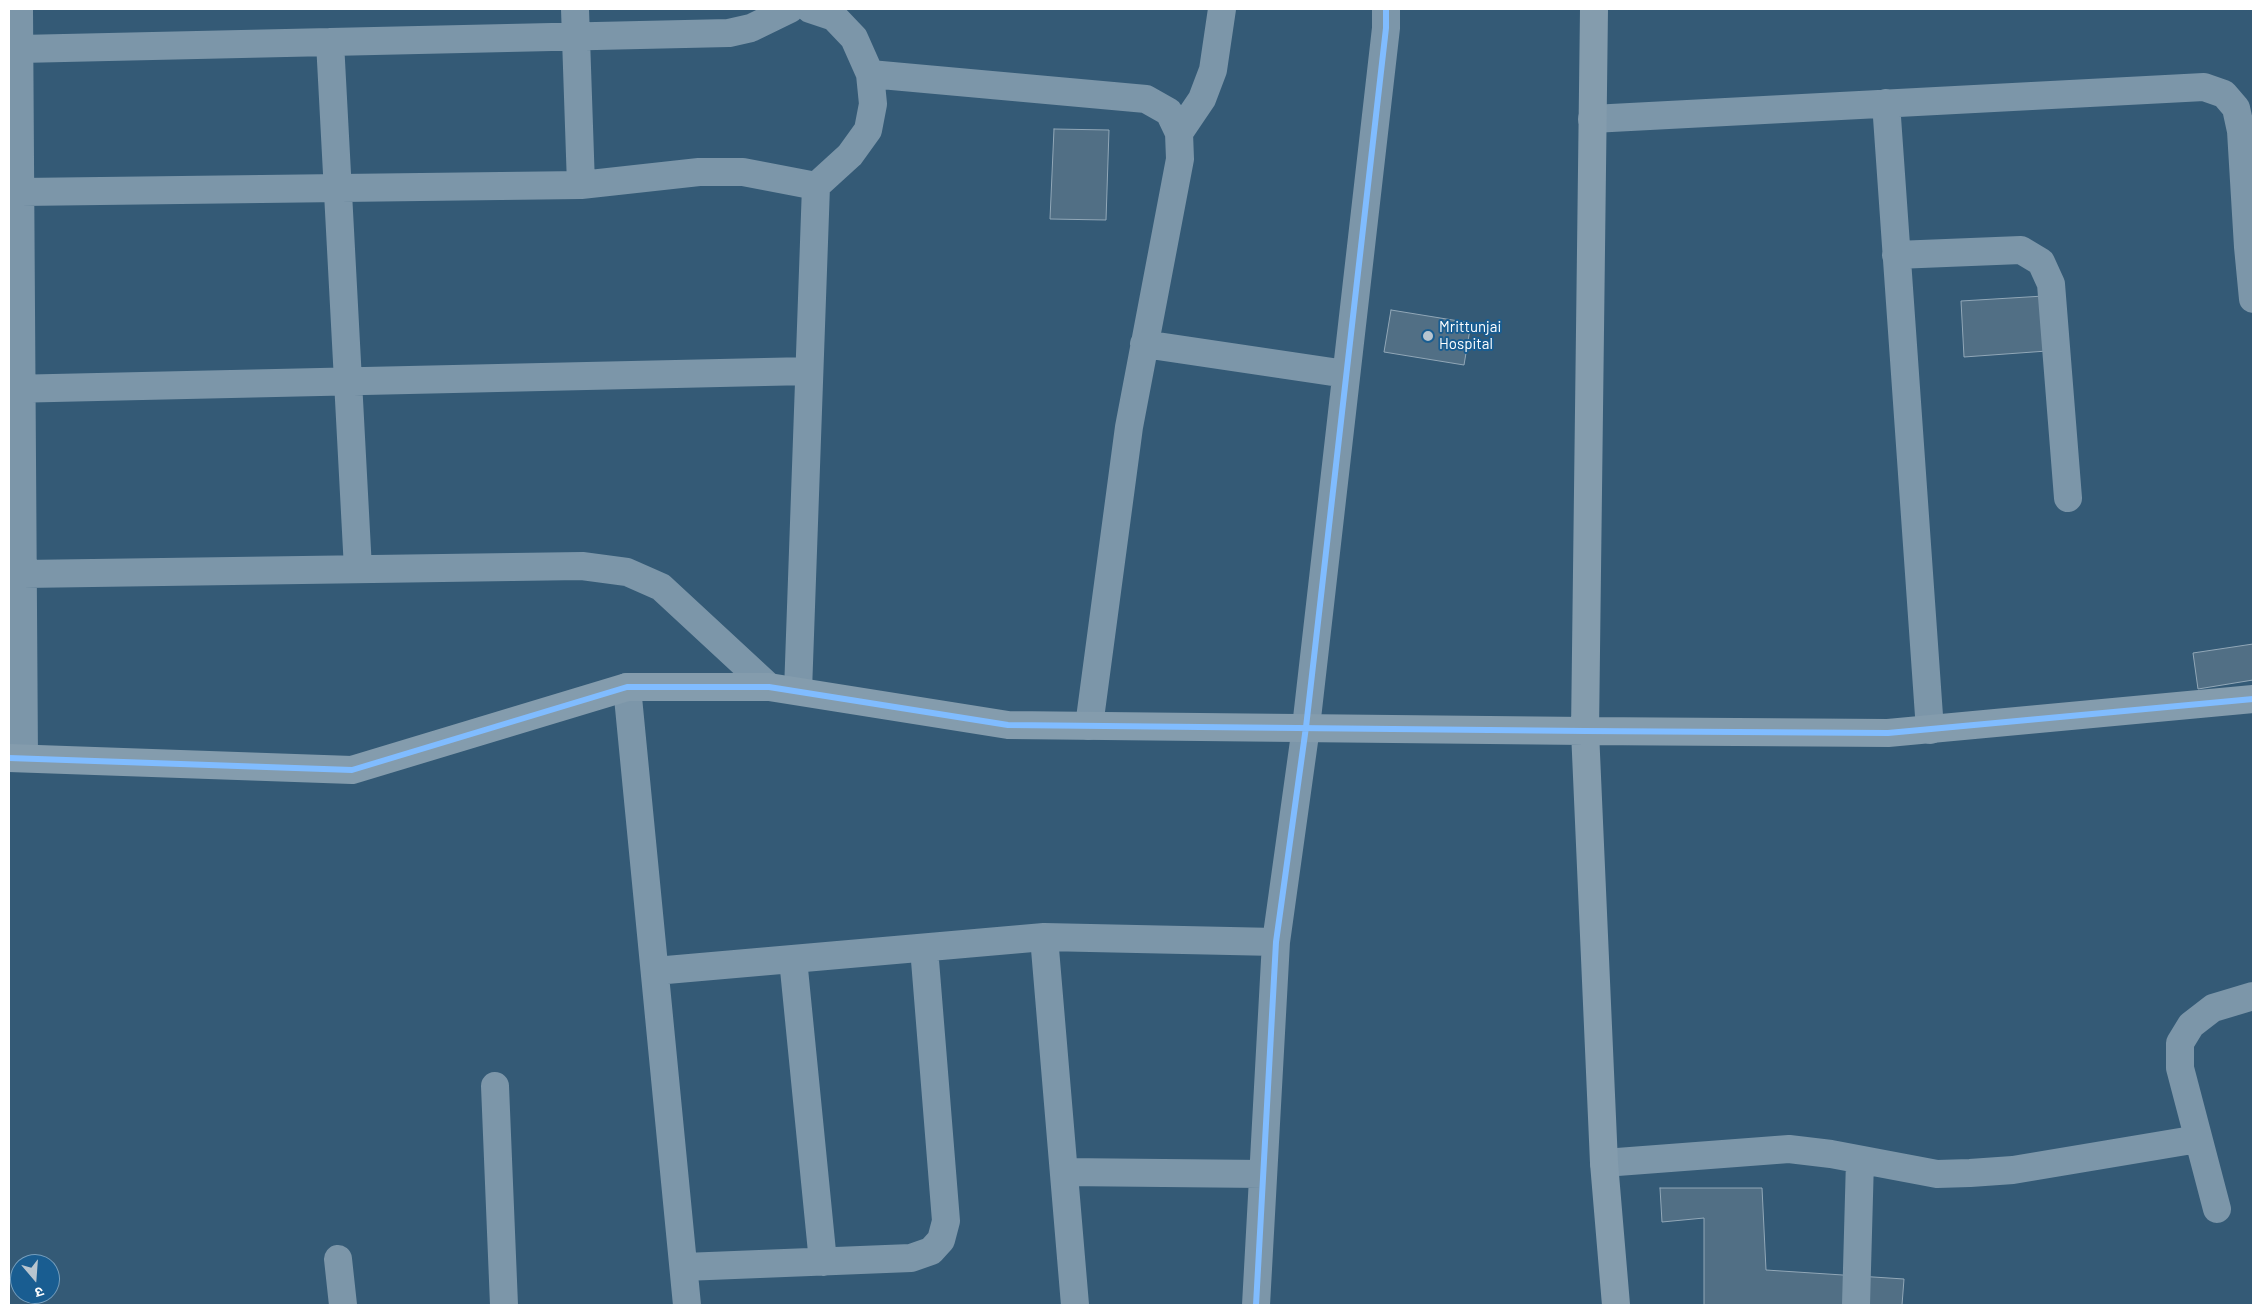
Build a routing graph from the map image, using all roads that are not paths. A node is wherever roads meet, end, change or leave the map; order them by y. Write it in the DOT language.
graph roads {
  1 [pos="19,9"];
  2 [pos="575,9"];
  3 [pos="790,9"];
  4 [pos="810,9"];
  5 [pos="1222,9"];
  6 [pos="1386,9"];
  7 [pos="1594,9"];
  8 [pos="576,37"];
  9 [pos="330,42"];
  10 [pos="20,49"];
  11 [pos="870,74"];
  12 [pos="1886,103"];
  13 [pos="1592,119"];
  14 [pos="1179,133"];
  15 [pos="582,185"];
  16 [pos="816,186"];
  17 [pos="338,188"];
  18 [pos="21,192"];
  19 [pos="1896,255"];
  20 [pos="2253,299"];
  21 [pos="1144,344"];
  22 [pos="809,371"];
  23 [pos="1346,374"];
  24 [pos="348,382"];
  25 [pos="15,390"];
  26 [pos="2068,498"];
  27 [pos="358,569"];
  28 [pos="22,574"];
  29 [pos="627,687"];
  30 [pos="769,687"];
  31 [pos="798,691"];
  32 [pos="2253,700"];
  33 [pos="1089,726"];
  34 [pos="1306,727"];
  35 [pos="1930,730"];
  36 [pos="1585,731"];
  37 [pos="16,758"];
  38 [pos="1044,937"];
  39 [pos="1276,942"];
  40 [pos="924,948"];
  41 [pos="794,959"];
  42 [pos="655,971"];
  43 [pos="2253,996"];
  44 [pos="494,1086"];
  45 [pos="2198,1139"];
  46 [pos="1860,1160"];
  47 [pos="1604,1163"];
  48 [pos="1064,1172"];
  49 [pos="1263,1174"];
  50 [pos="2217,1208"];
  51 [pos="338,1259"];
  52 [pos="823,1262"];
  53 [pos="684,1267"];
  54 [pos="343,1305"];
  55 [pos="504,1305"];
  56 [pos="687,1305"];
  57 [pos="1075,1305"];
  58 [pos="1256,1305"];
  59 [pos="1616,1305"];
  60 [pos="1856,1305"];
  1 -- 10 [label="street"];
  2 -- 8 [label="street"];
  3 -- 8 [label="street"];
  4 -- 11 [label="street"];
  5 -- 14 [label="street"];
  6 -- 23 [label="street"];
  7 -- 13 [label="street"];
  8 -- 9 [label="street"];
  8 -- 15 [label="street"];
  9 -- 10 [label="street"];
  9 -- 17 [label="street"];
  10 -- 18 [label="street"];
  11 -- 14 [label="street"];
  11 -- 16 [label="street"];
  12 -- 13 [label="street"];
  12 -- 19 [label="street"];
  12 -- 20 [label="street"];
  13 -- 36 [label="street"];
  14 -- 21 [label="street"];
  15 -- 16 [label="street"];
  15 -- 17 [label="street"];
  16 -- 22 [label="street"];
  17 -- 18 [label="street"];
  17 -- 24 [label="street"];
  18 -- 25 [label="street"];
  19 -- 26 [label="street"];
  19 -- 35 [label="street"];
  21 -- 23 [label="street"];
  21 -- 33 [label="street"];
  22 -- 24 [label="street"];
  22 -- 31 [label="street"];
  23 -- 34 [label="street"];
  24 -- 25 [label="street"];
  24 -- 27 [label="street"];
  25 -- 28 [label="street"];
  27 -- 28 [label="street"];
  27 -- 30 [label="street"];
  28 -- 37 [label="street"];
  29 -- 30 [label="street"];
  29 -- 37 [label="street"];
  29 -- 42 [label="street"];
  30 -- 31 [label="street"];
  31 -- 33 [label="street"];
  32 -- 35 [label="street"];
  33 -- 34 [label="street"];
  34 -- 36 [label="street"];
  34 -- 39 [label="street"];
  35 -- 36 [label="street"];
  36 -- 47 [label="street"];
  38 -- 39 [label="street"];
  38 -- 40 [label="street"];
  38 -- 48 [label="street"];
  39 -- 49 [label="street"];
  40 -- 41 [label="street"];
  40 -- 52 [label="street"];
  41 -- 42 [label="street"];
  41 -- 52 [label="street"];
  42 -- 53 [label="street"];
  43 -- 45 [label="street"];
  44 -- 55 [label="street"];
  45 -- 46 [label="street"];
  45 -- 50 [label="street"];
  46 -- 47 [label="street"];
  46 -- 60 [label="street"];
  47 -- 59 [label="street"];
  48 -- 49 [label="street"];
  48 -- 57 [label="street"];
  49 -- 58 [label="street"];
  51 -- 54 [label="street"];
  52 -- 53 [label="street"];
  53 -- 56 [label="street"];
}
